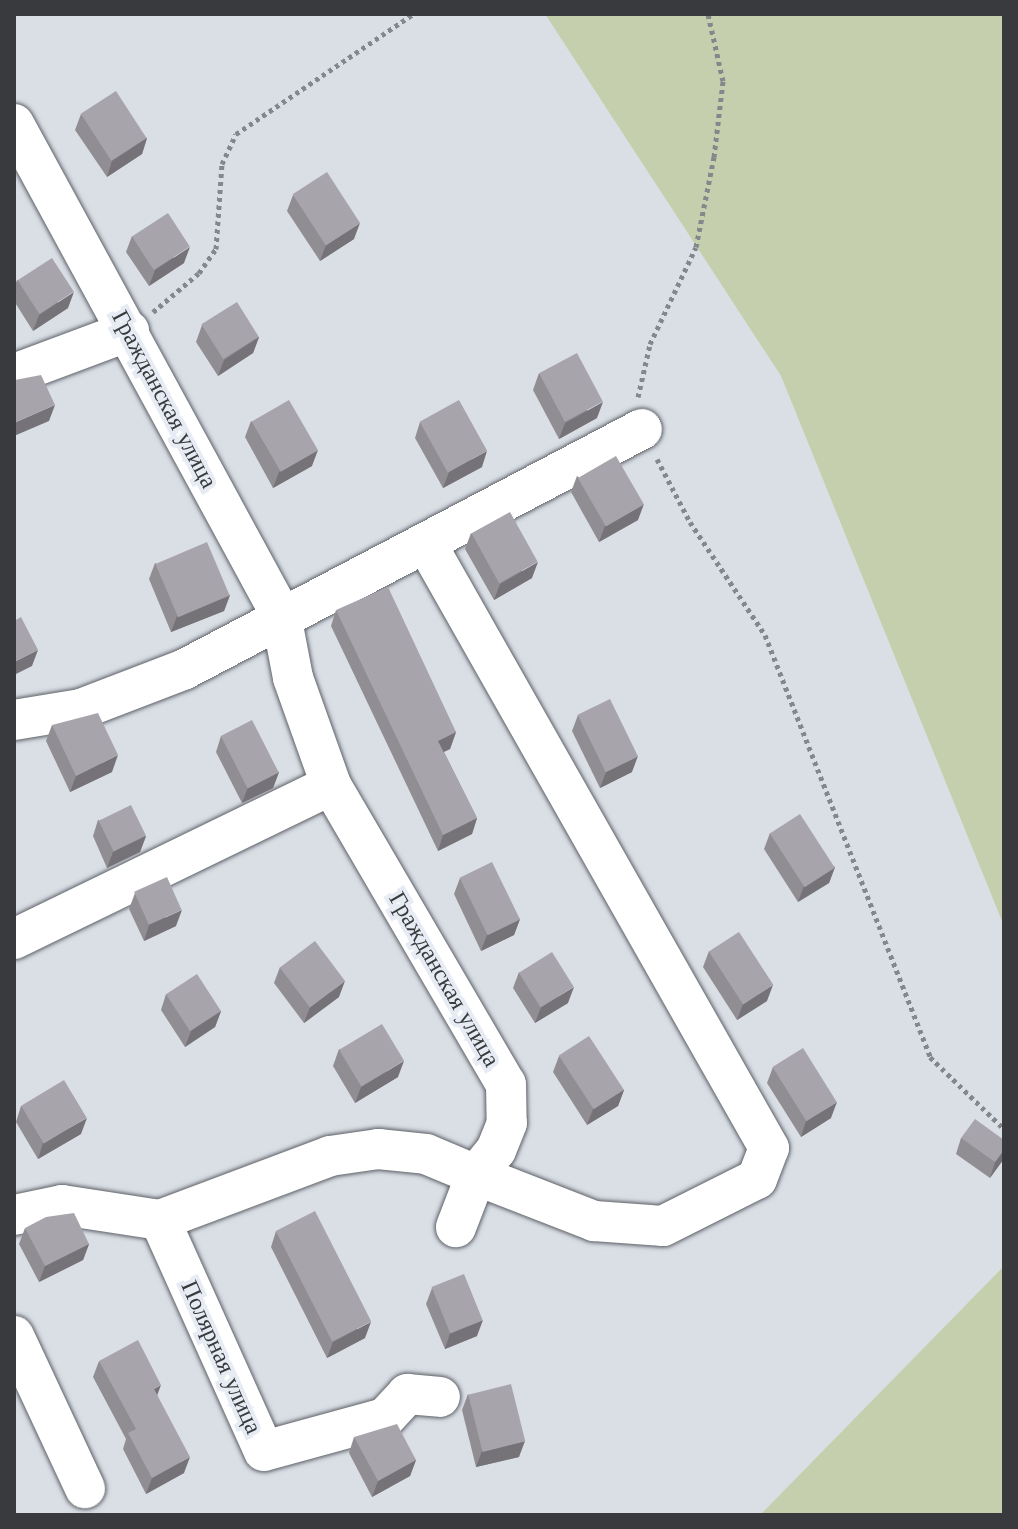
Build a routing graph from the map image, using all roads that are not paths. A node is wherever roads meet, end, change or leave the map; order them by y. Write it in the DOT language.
graph roads {
  1 [pos="14,124"];
  2 [pos="129,331"];
  3 [pos="14,374"];
  4 [pos="642,429"];
  5 [pos="427,545"];
  6 [pos="281,615"];
  7 [pos="14,720"];
  8 [pos="331,785"];
  9 [pos="14,939"];
  10 [pos="476,1175"];
  11 [pos="14,1215"];
  12 [pos="160,1220"];
  13 [pos="456,1227"];
  14 [pos="14,1336"];
  15 [pos="440,1397"];
  16 [pos="85,1488"];
  1 -- 2 [label="street, Гражданская улица"];
  2 -- 3 [label="street"];
  2 -- 6 [label="street, Гражданская улица"];
  4 -- 5 [label="street"];
  5 -- 6 [label="street"];
  5 -- 10 [label="street"];
  6 -- 7 [label="street"];
  6 -- 8 [label="street, Гражданская улица"];
  8 -- 9 [label="street"];
  8 -- 10 [label="street, Гражданская улица"];
  10 -- 12 [label="street"];
  10 -- 13 [label="street, Гражданская улица"];
  11 -- 12 [label="street"];
  12 -- 15 [label="street, Полярная улица"];
  14 -- 16 [label="street"];
}
